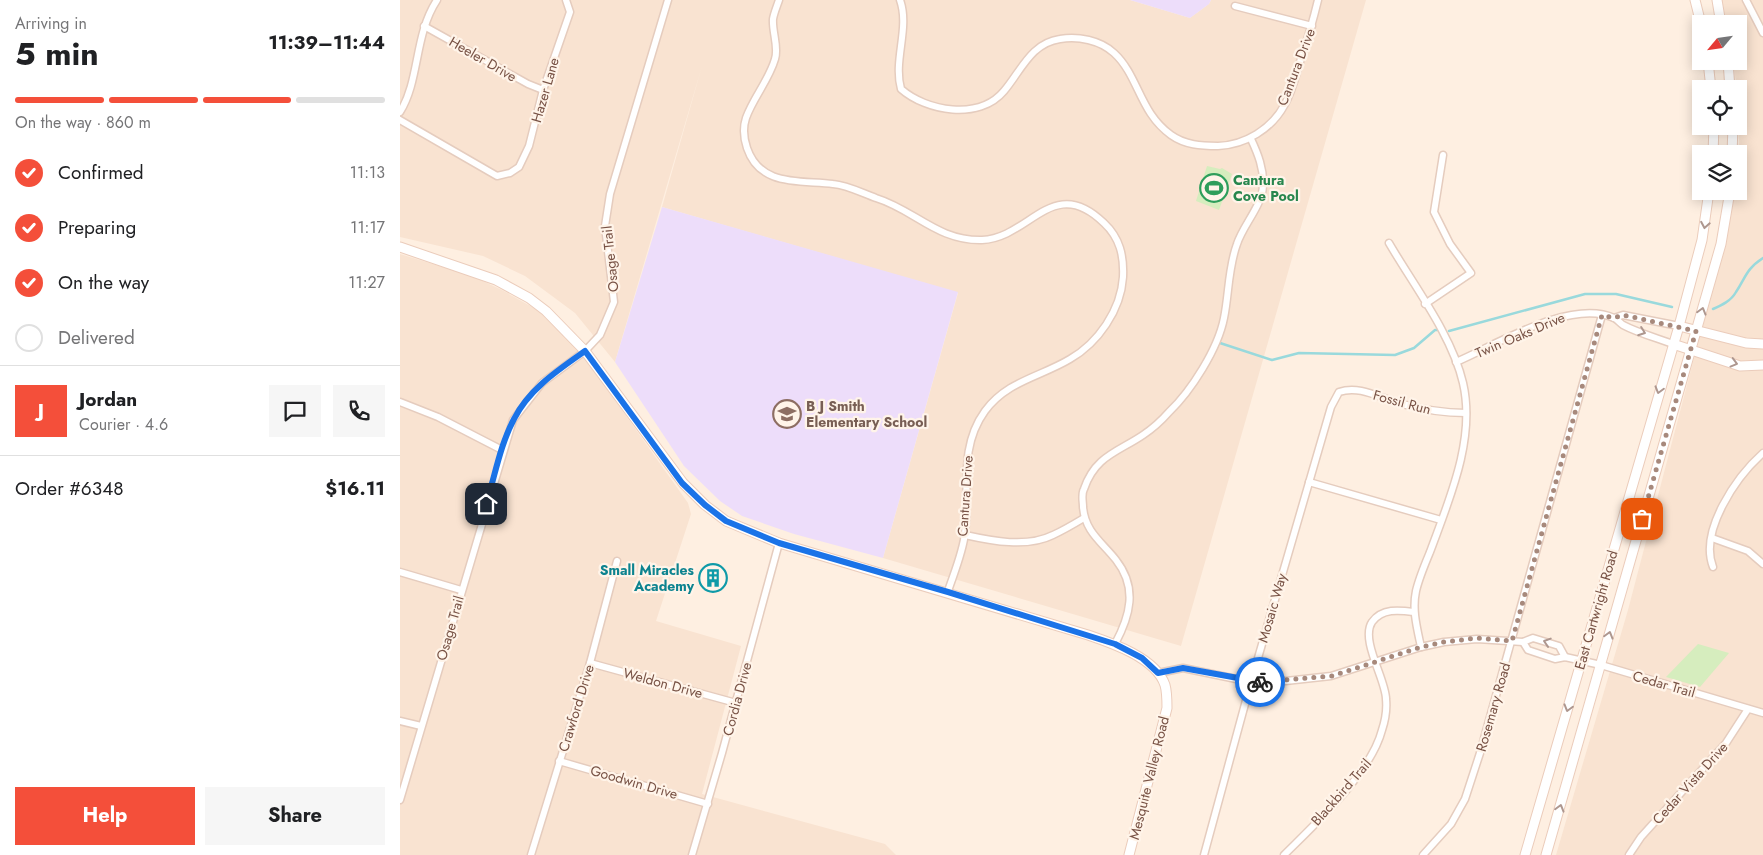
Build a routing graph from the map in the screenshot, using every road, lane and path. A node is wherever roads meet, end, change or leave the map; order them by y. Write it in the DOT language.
graph roads {
  1 [pos="437,0"];
  2 [pos="668,0"];
  3 [pos="779,0"];
  4 [pos="900,0"];
  5 [pos="1318,0"];
  6 [pos="1695,0"];
  7 [pos="1716,0"];
  8 [pos="1746,0"];
  9 [pos="567,1"];
  10 [pos="1235,6"];
  11 [pos="1699,15"];
  12 [pos="1719,15"];
  13 [pos="424,26"];
  14 [pos="1312,26"];
  15 [pos="1763,33"];
  16 [pos="543,90"];
  17 [pos="400,112"];
  18 [pos="400,120"];
  19 [pos="1251,139"];
  20 [pos="1443,155"];
  21 [pos="1708,200"];
  22 [pos="1728,200"];
  23 [pos="1389,244"];
  24 [pos="400,247"];
  25 [pos="1425,304"];
  26 [pos="1602,315"];
  27 [pos="1614,318"];
  28 [pos="1679,326"];
  29 [pos="1696,331"];
  30 [pos="1673,344"];
  31 [pos="1763,344"];
  32 [pos="1690,350"];
  33 [pos="585,351"];
  34 [pos="1456,362"];
  35 [pos="1763,365"];
  36 [pos="1339,392"];
  37 [pos="400,402"];
  38 [pos="1466,413"];
  39 [pos="502,450"];
  40 [pos="1763,453"];
  41 [pos="1309,482"];
  42 [pos="1084,518"];
  43 [pos="1441,520"];
  44 [pos="965,535"];
  45 [pos="1712,538"];
  46 [pos="779,543"];
  47 [pos="617,561"];
  48 [pos="1763,564"];
  49 [pos="1713,568"];
  50 [pos="400,572"];
  51 [pos="461,590"];
  52 [pos="948,592"];
  53 [pos="1414,612"];
  54 [pos="1512,641"];
  55 [pos="1523,642"];
  56 [pos="1115,644"];
  57 [pos="1421,647"];
  58 [pos="1565,657"];
  59 [pos="1582,661"];
  60 [pos="1375,662"];
  61 [pos="590,663"];
  62 [pos="1601,665"];
  63 [pos="1158,673"];
  64 [pos="1251,682"];
  65 [pos="736,703"];
  66 [pos="1748,708"];
  67 [pos="1763,713"];
  68 [pos="400,720"];
  69 [pos="421,726"];
  70 [pos="560,761"];
  71 [pos="400,800"];
  72 [pos="708,804"];
  73 [pos="531,855"];
  74 [pos="692,855"];
  75 [pos="1130,855"];
  76 [pos="1204,855"];
  77 [pos="1284,855"];
  78 [pos="1423,855"];
  79 [pos="1525,855"];
  80 [pos="1546,855"];
  81 [pos="1629,855"];
  1 -- 13 [label="street"];
  2 -- 33 [label="street, Osage Trail"];
  3 -- 44 [label="street, Cantura Drive"];
  4 -- 19 [label="street, Cantura Drive"];
  5 -- 14 [label="street, Cantura Drive"];
  6 -- 11 [label="main road"];
  7 -- 12 [label="main road"];
  8 -- 15 [label="street"];
  9 -- 16 [label="street, Hazer Lane"];
  10 -- 14 [label="street"];
  13 -- 16 [label="street, Heeler Drive"];
  13 -- 17 [label="street"];
  14 -- 19 [label="street, Cantura Drive"];
  16 -- 18 [label="street, Hazer Lane"];
  19 -- 42 [label="street"];
  20 -- 25 [label="street"];
  21 -- 28 [label="main road, East Cartwright Road, one-way"];
  29 -- 22 [label="main road, East Cartwright Road, one-way"];
  23 -- 25 [label="street"];
  24 -- 33 [label="main road, Mesquite Valley Road"];
  25 -- 34 [label="street"];
  26 -- 27 [label="street, Twin Oaks Drive"];
  26 -- 34 [label="street, Twin Oaks Drive"];
  26 -- 54 [label="street, Rosemary Road"];
  27 -- 28 [label="street, Twin Oaks Drive"];
  27 -- 30 [label="street, Twin Oaks Drive, one-way"];
  28 -- 29 [label="main road, Twin Oaks Drive"];
  28 -- 30 [label="main road, East Cartwright Road"];
  29 -- 31 [label="main road, Twin Oaks Drive"];
  29 -- 32 [label="main road, East Cartwright Road"];
  30 -- 32 [label="main road, Twin Oaks Drive"];
  30 -- 59 [label="main road, East Cartwright Road, one-way"];
  32 -- 35 [label="main road, Twin Oaks Drive, one-way"];
  62 -- 32 [label="main road, East Cartwright Road, one-way"];
  33 -- 39 [label="street, Osage Trail"];
  33 -- 46 [label="main road, Mesquite Valley Road"];
  34 -- 38 [label="street"];
  36 -- 38 [label="street, Fossil Run"];
  36 -- 41 [label="street, Mosaic Way"];
  37 -- 39 [label="street"];
  38 -- 43 [label="street"];
  39 -- 51 [label="street, Osage Trail"];
  40 -- 45 [label="street"];
  41 -- 43 [label="street"];
  41 -- 64 [label="street, Mosaic Way"];
  42 -- 44 [label="street"];
  42 -- 56 [label="street"];
  43 -- 53 [label="street"];
  44 -- 52 [label="street, Cantura Drive"];
  45 -- 48 [label="street"];
  45 -- 49 [label="street"];
  46 -- 52 [label="main road, Mesquite Valley Road"];
  46 -- 65 [label="street, Cordia Drive"];
  47 -- 61 [label="street, Crawford Drive"];
  50 -- 51 [label="street"];
  51 -- 69 [label="street, Osage Trail"];
  52 -- 56 [label="main road, Mesquite Valley Road"];
  53 -- 57 [label="street"];
  53 -- 60 [label="street, Blackbird Trail"];
  54 -- 55 [label="street, Cedar Trail"];
  54 -- 57 [label="street, Cedar Trail"];
  54 -- 78 [label="street, Rosemary Road"];
  55 -- 58 [label="street, Cedar Trail"];
  58 -- 55 [label="street, Cedar Trail, one-way"];
  56 -- 63 [label="main road, Mesquite Valley Road"];
  57 -- 60 [label="street, Cedar Trail"];
  58 -- 59 [label="street, Cedar Trail"];
  59 -- 62 [label="street, Cedar Trail"];
  59 -- 79 [label="main road, East Cartwright Road, one-way"];
  60 -- 64 [label="street, Cedar Trail"];
  60 -- 77 [label="street, Blackbird Trail"];
  61 -- 65 [label="street, Weldon Drive"];
  61 -- 70 [label="street, Crawford Drive"];
  62 -- 66 [label="street, Cedar Trail"];
  80 -- 62 [label="main road, East Cartwright Road, one-way"];
  63 -- 64 [label="street, Cedar Trail"];
  63 -- 75 [label="main road, Mesquite Valley Road"];
  64 -- 76 [label="street, Mosaic Way"];
  65 -- 72 [label="street, Cordia Drive"];
  66 -- 67 [label="street, Cedar Trail"];
  66 -- 81 [label="street, Cedar Vista Drive"];
  68 -- 69 [label="street"];
  69 -- 71 [label="street, Osage Trail"];
  70 -- 72 [label="street, Goodwin Drive"];
  70 -- 73 [label="street, Crawford Drive"];
  72 -- 74 [label="street, Cordia Drive"];
}
